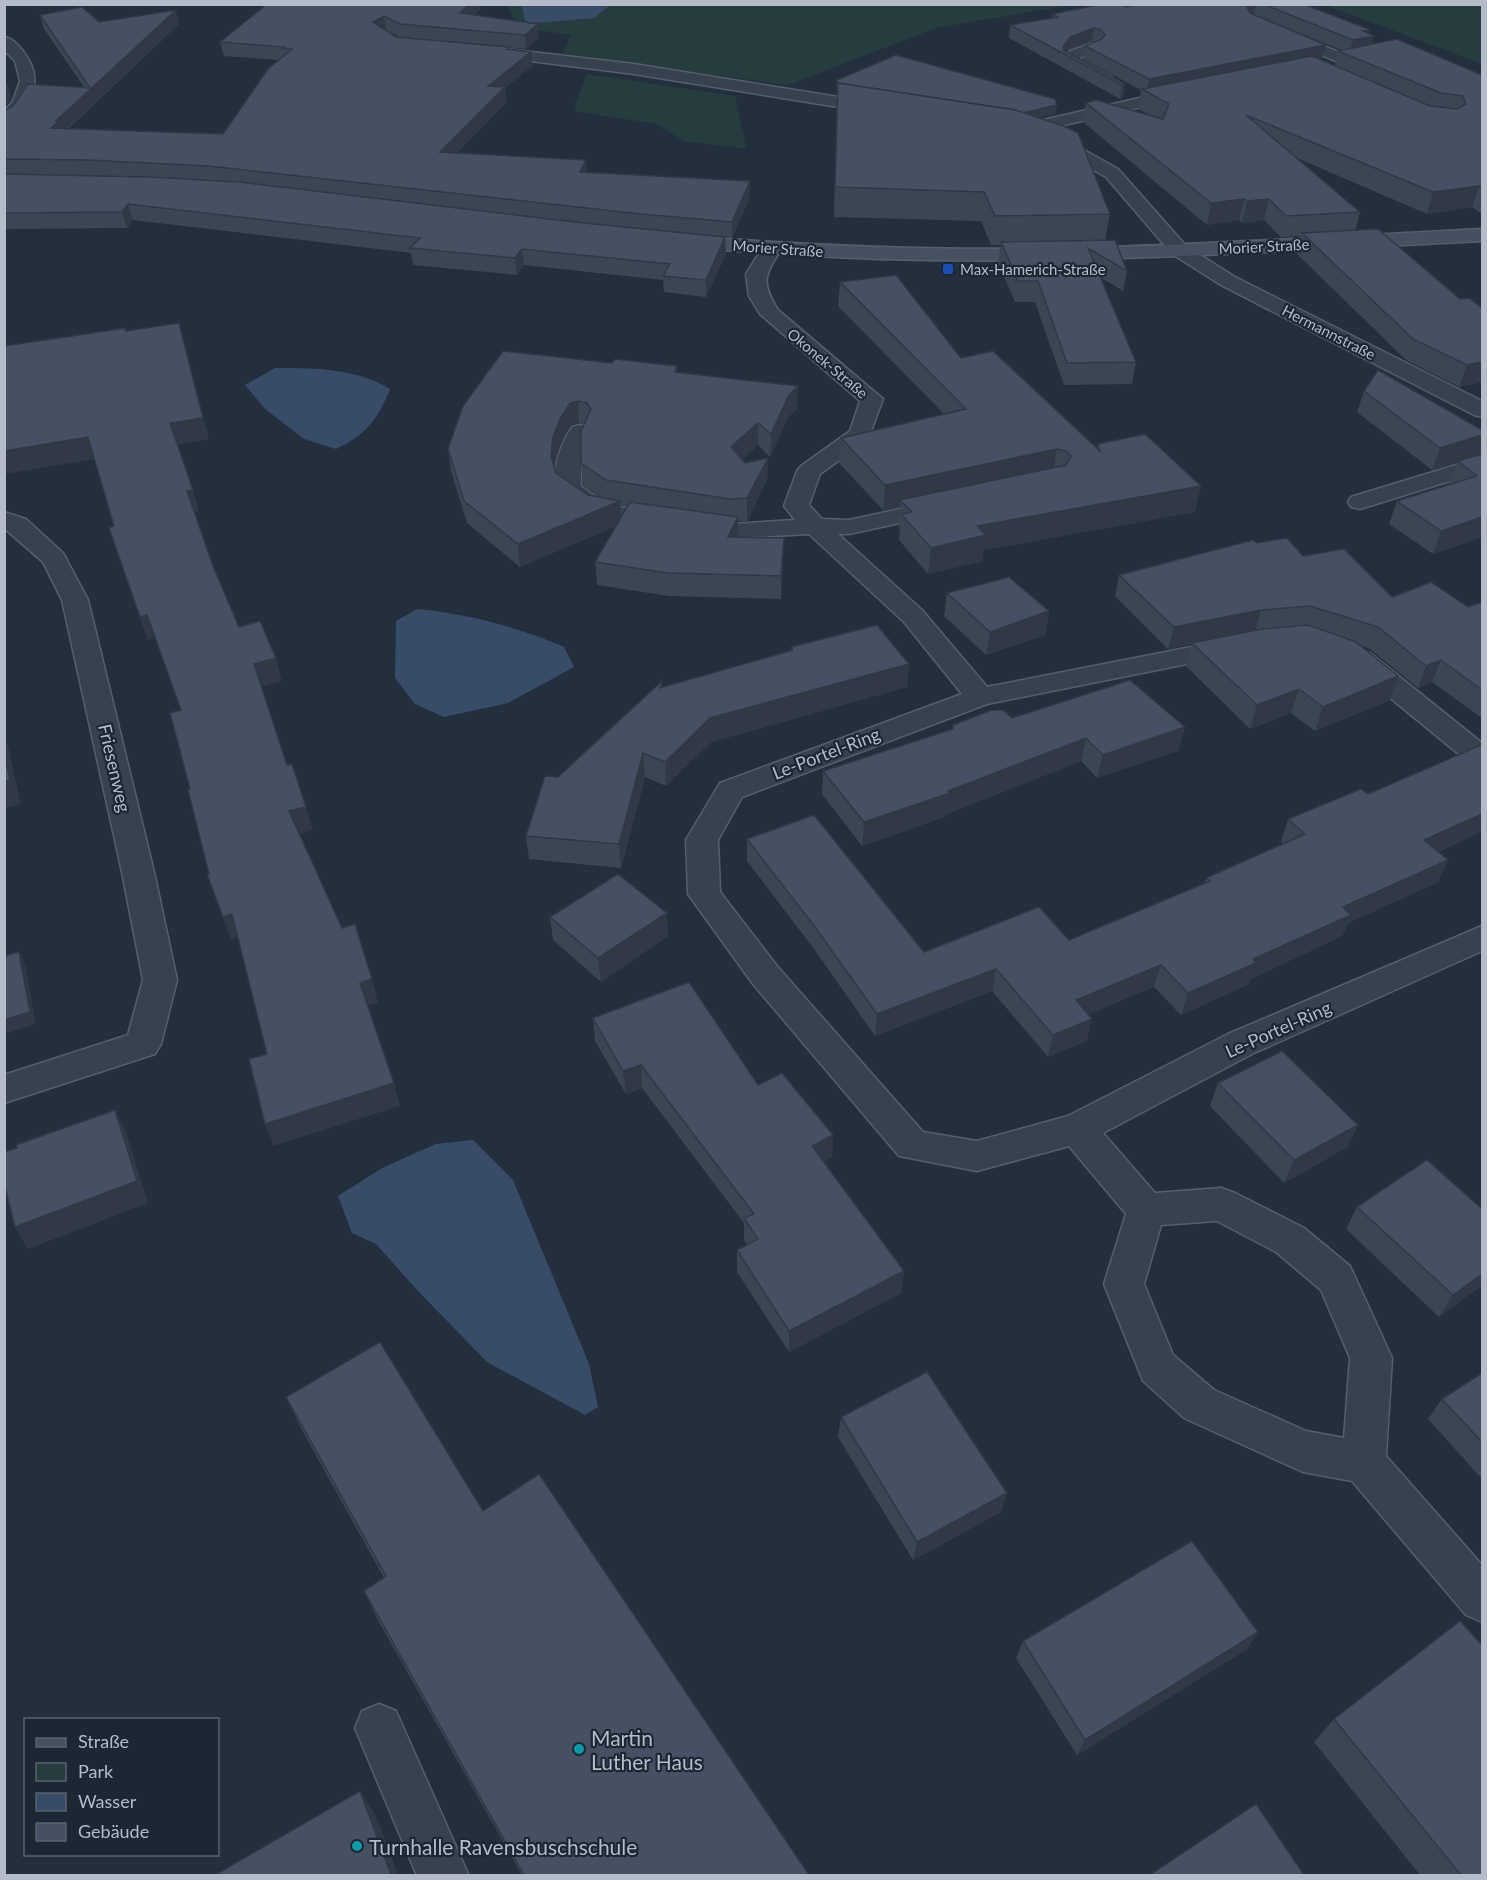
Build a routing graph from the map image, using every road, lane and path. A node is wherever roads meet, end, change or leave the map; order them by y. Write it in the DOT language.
graph roads {
  1 [pos="1274,30"];
  2 [pos="4,41"];
  3 [pos="1094,48"];
  4 [pos="474,51"];
  5 [pos="1319,66"];
  6 [pos="1199,89"];
  7 [pos="1144,100"];
  8 [pos="901,112"];
  9 [pos="4,122"];
  10 [pos="1482,235"];
  11 [pos="657,238"];
  12 [pos="771,249"];
  13 [pos="1179,250"];
  14 [pos="1482,410"];
  15 [pos="580,432"];
  16 [pos="1482,464"];
  17 [pos="1360,502"];
  18 [pos="963,503"];
  19 [pos="4,519"];
  20 [pos="815,526"];
  21 [pos="1255,642"];
  22 [pos="1336,650"];
  23 [pos="980,697"];
  24 [pos="1482,758"];
  25 [pos="1482,938"];
  26 [pos="4,1089"];
  27 [pos="1077,1129"];
  28 [pos="1146,1210"];
  29 [pos="1364,1463"];
  30 [pos="1482,1599"];
  31 [pos="379,1728"];
  32 [pos="443,1875"];
  1 -- 5 [label="street"];
  2 -- 9 [label="street"];
  3 -- 7 [label="street"];
  4 -- 8 [label="street"];
  6 -- 7 [label="street"];
  7 -- 13 [label="street"];
  10 -- 13 [label="main road, Morier Straße"];
  11 -- 12 [label="main road, Morier Straße"];
  12 -- 13 [label="main road, Morier Straße"];
  12 -- 20 [label="street, Okonek-Straße"];
  13 -- 14 [label="street, Hermannstraße"];
  15 -- 20 [label="street"];
  16 -- 17 [label="street"];
  18 -- 20 [label="street"];
  19 -- 26 [label="street, Friesenweg"];
  20 -- 23 [label="street, Okonek-Straße"];
  21 -- 23 [label="street, Le-Portel-Ring"];
  22 -- 24 [label="street"];
  23 -- 27 [label="street, Le-Portel-Ring"];
  25 -- 27 [label="street, Le-Portel-Ring"];
  27 -- 28 [label="street"];
  28 -- 29 [label="street"];
  28 -- 29 [label="street"];
  29 -- 30 [label="street"];
  31 -- 32 [label="street"];
}
